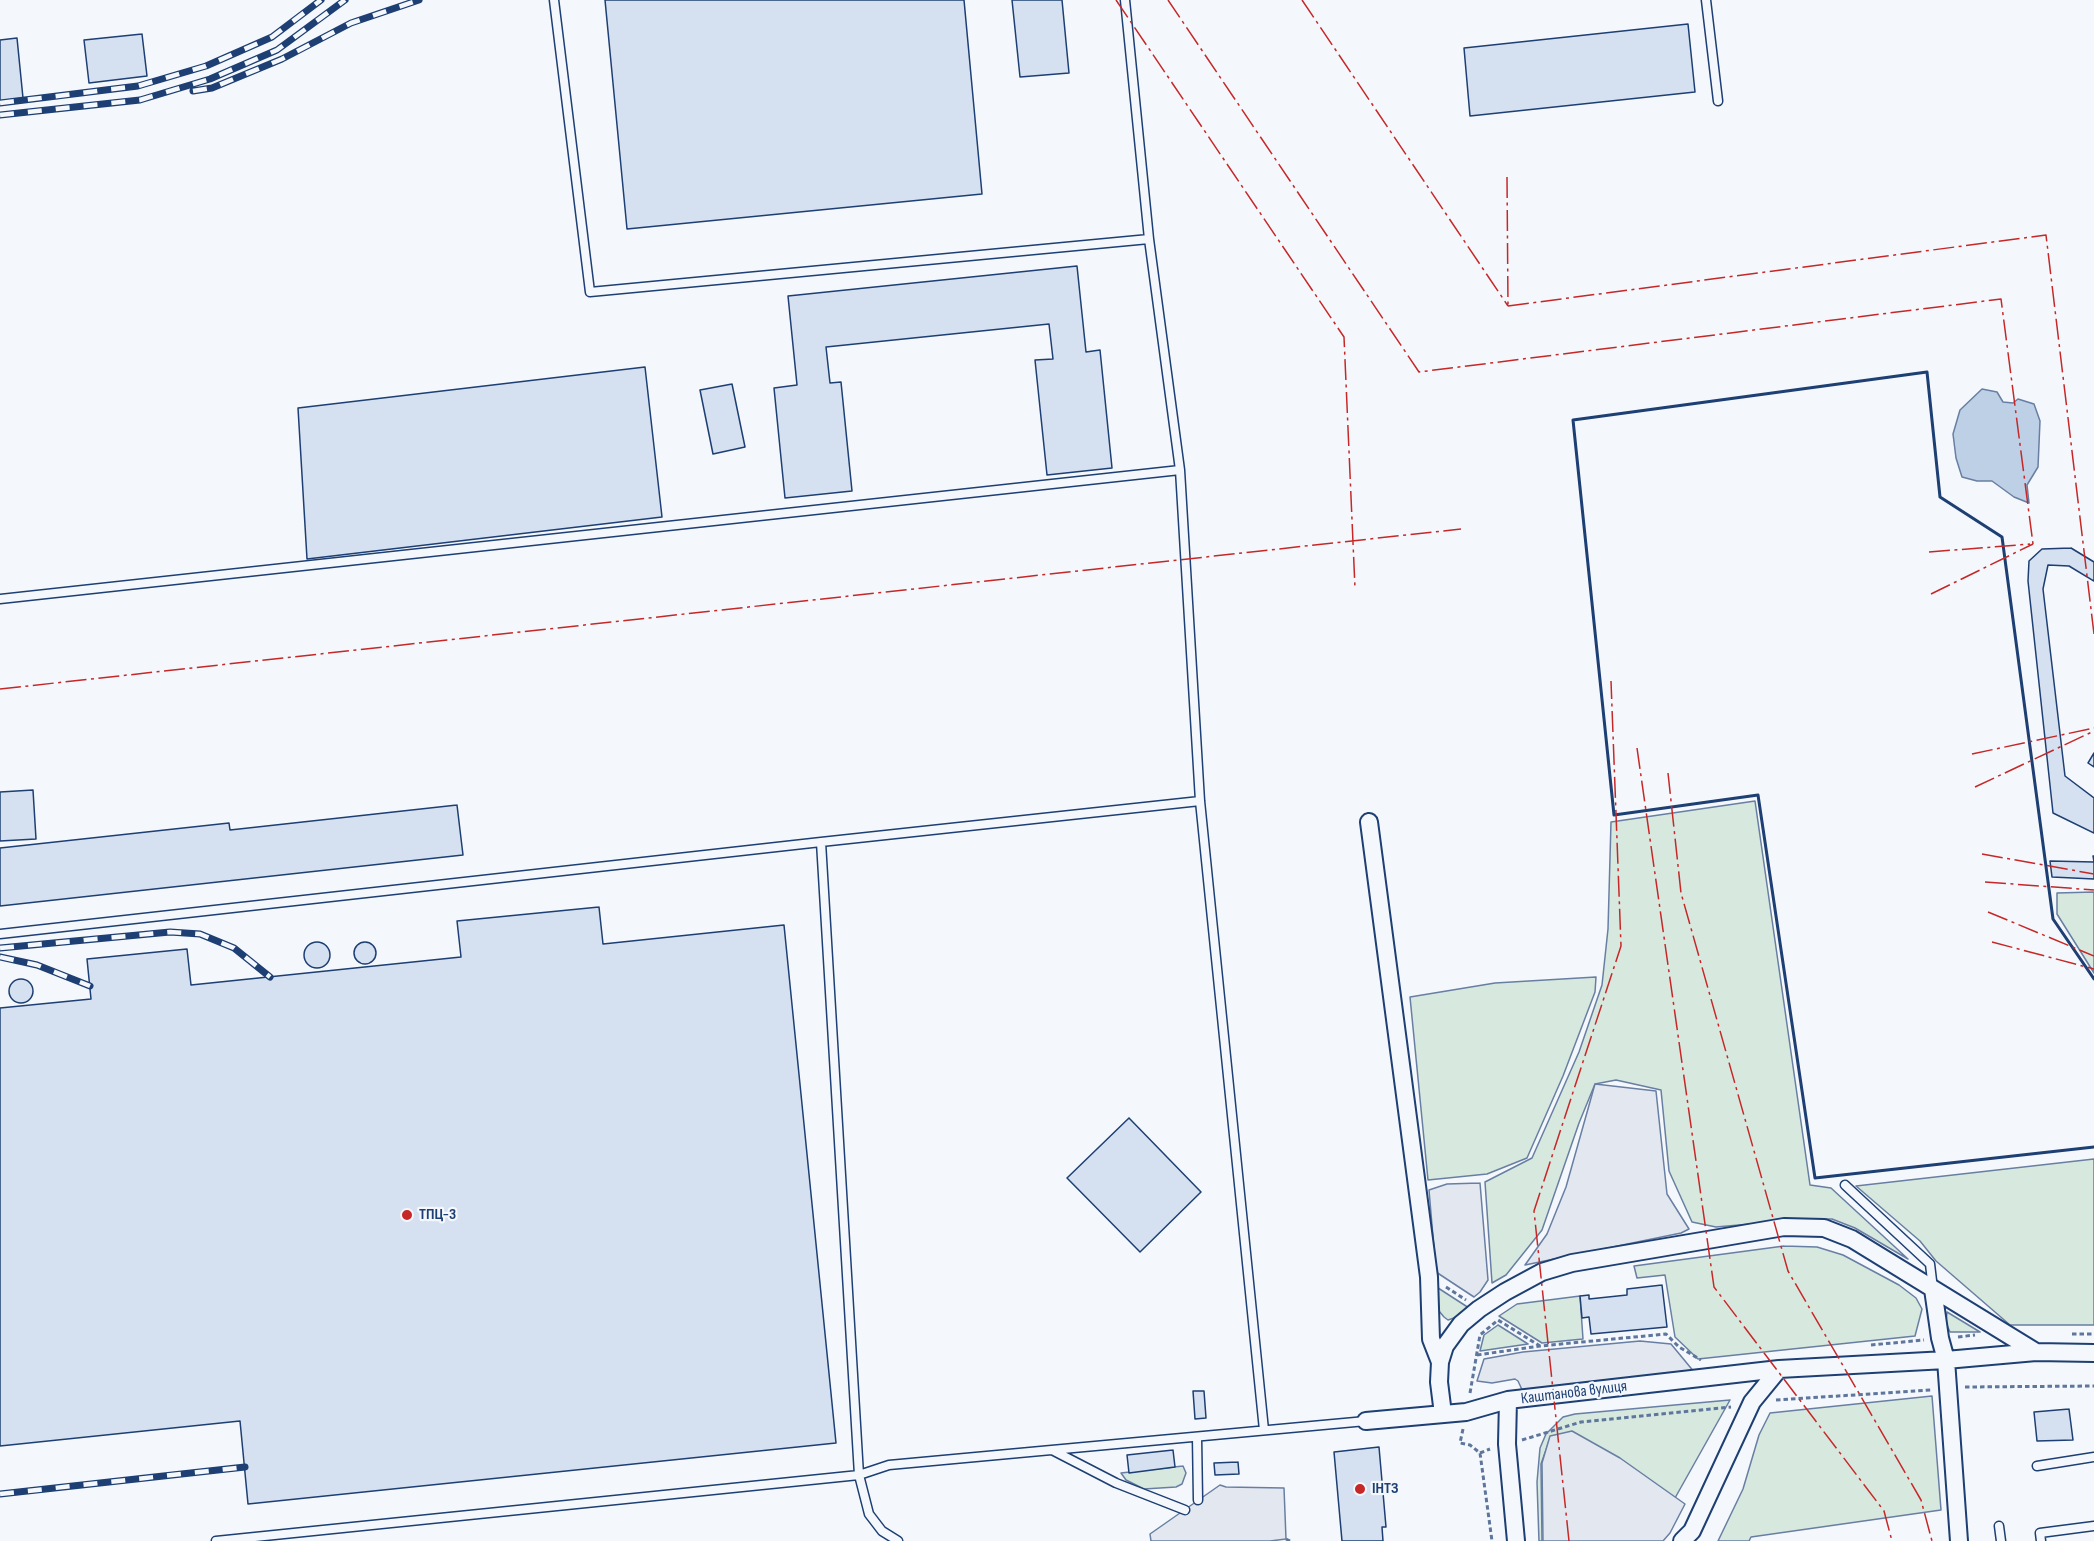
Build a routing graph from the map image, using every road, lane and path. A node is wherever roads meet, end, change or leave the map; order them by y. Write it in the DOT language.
graph roads {
  1 [pos="554,0"];
  2 [pos="1125,0"];
  3 [pos="1706,0"];
  4 [pos="1718,101"];
  5 [pos="1149,239"];
  6 [pos="1180,470"];
  7 [pos="0,599"];
  8 [pos="1200,801"];
  9 [pos="1369,822"];
  10 [pos="821,842"];
  11 [pos="0,934"];
  12 [pos="1845,1185"];
  13 [pos="1933,1289"];
  14 [pos="1540,1346"];
  15 [pos="2036,1352"];
  16 [pos="2094,1353"];
  17 [pos="1477,1354"];
  18 [pos="1946,1360"];
  19 [pos="1440,1362"];
  20 [pos="1703,1362"];
  21 [pos="1779,1369"];
  22 [pos="2094,1386"];
  23 [pos="1948,1388"];
  24 [pos="1470,1396"];
  25 [pos="1508,1400"];
  26 [pos="1752,1402"];
  27 [pos="1443,1414"];
  28 [pos="1366,1421"];
  29 [pos="1264,1430"];
  30 [pos="1197,1437"];
  31 [pos="1460,1443"];
  32 [pos="1507,1444"];
  33 [pos="1053,1451"];
  34 [pos="1480,1453"];
  35 [pos="2094,1457"];
  36 [pos="2037,1466"];
  37 [pos="859,1475"];
  38 [pos="1198,1500"];
  39 [pos="1185,1510"];
  40 [pos="1999,1526"];
  41 [pos="2094,1528"];
  42 [pos="1687,1538"];
  43 [pos="216,1541"];
  44 [pos="898,1541"];
  45 [pos="1492,1541"];
  46 [pos="1516,1541"];
  47 [pos="1959,1541"];
  48 [pos="2001,1541"];
  49 [pos="2041,1541"];
  1 -- 5 [label="lane"];
  2 -- 5 [label="lane"];
  3 -- 4 [label="lane"];
  5 -- 6 [label="lane"];
  6 -- 7 [label="lane"];
  6 -- 8 [label="lane"];
  8 -- 10 [label="lane"];
  8 -- 29 [label="lane"];
  9 -- 19 [label="street"];
  10 -- 11 [label="lane"];
  10 -- 37 [label="lane"];
  12 -- 13 [label="lane"];
  13 -- 15 [label="street"];
  13 -- 18 [label="street"];
  13 -- 19 [label="street"];
  14 -- 17 [label="path"];
  14 -- 17 [label="path"];
  14 -- 20 [label="path"];
  15 -- 16 [label="street, Каштанова вулиця"];
  15 -- 18 [label="street, Каштанова вулиця"];
  17 -- 24 [label="path"];
  18 -- 21 [label="street, Каштанова вулиця"];
  18 -- 23 [label="street"];
  19 -- 27 [label="street"];
  21 -- 25 [label="street, Каштанова вулиця"];
  21 -- 26 [label="street"];
  22 -- 23 [label="path"];
  23 -- 26 [label="path"];
  23 -- 47 [label="street"];
  25 -- 27 [label="street"];
  25 -- 32 [label="street, Каштанова вулиця"];
  26 -- 32 [label="path"];
  26 -- 42 [label="street"];
  27 -- 28 [label="street"];
  28 -- 29 [label="lane"];
  29 -- 30 [label="lane"];
  30 -- 33 [label="lane"];
  30 -- 38 [label="lane"];
  31 -- 34 [label="path"];
  32 -- 34 [label="path"];
  32 -- 46 [label="street, Каштанова вулиця"];
  33 -- 37 [label="lane"];
  33 -- 39 [label="lane"];
  34 -- 45 [label="path"];
  35 -- 36 [label="lane"];
  37 -- 43 [label="lane"];
  37 -- 44 [label="lane"];
  40 -- 48 [label="lane"];
  41 -- 49 [label="lane"];
}
